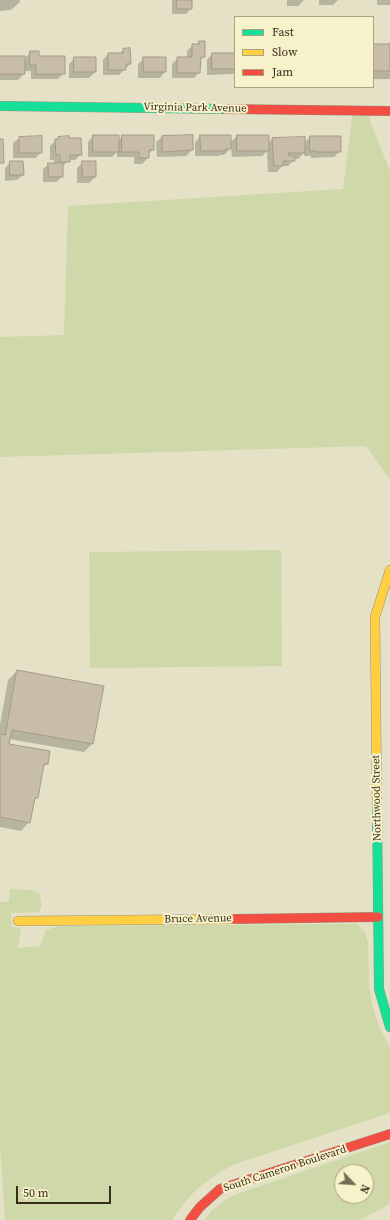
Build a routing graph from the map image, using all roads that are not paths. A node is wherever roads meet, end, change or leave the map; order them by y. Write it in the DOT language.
graph roads {
  1 [pos="0,106"];
  2 [pos="390,111"];
  3 [pos="390,570"];
  4 [pos="378,917"];
  5 [pos="18,921"];
  6 [pos="390,1027"];
  7 [pos="390,1134"];
  8 [pos="190,1220"];
  1 -- 2 [label="street, Virginia Park Avenue"];
  3 -- 4 [label="street, Northwood Street"];
  4 -- 5 [label="street, Bruce Avenue"];
  4 -- 6 [label="street, Northwood Street"];
  7 -- 8 [label="street, South Cameron Boulevard"];
}
